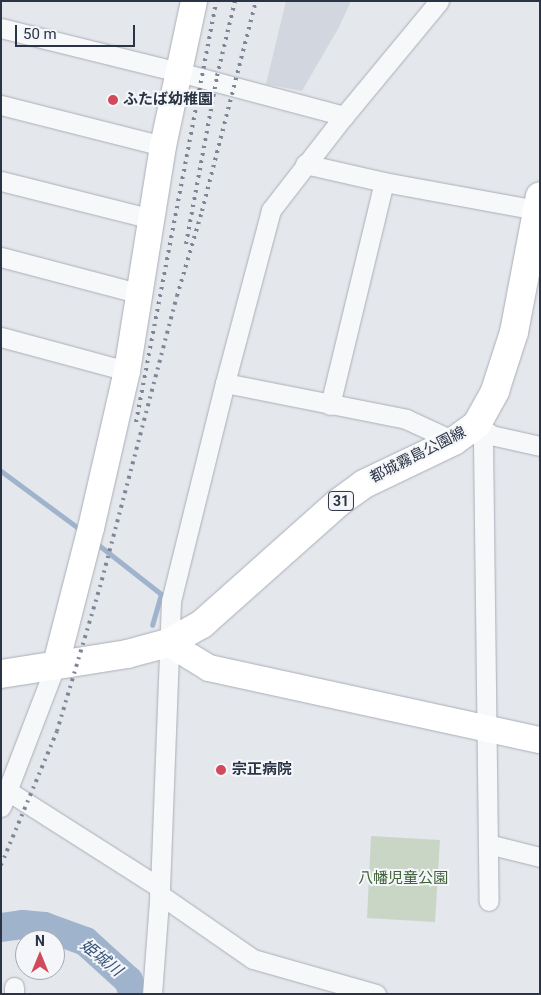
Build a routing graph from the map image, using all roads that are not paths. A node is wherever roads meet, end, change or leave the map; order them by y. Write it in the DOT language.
graph roads {
  1 [pos="194,1"];
  2 [pos="439,1"];
  3 [pos="1,28"];
  4 [pos="179,72"];
  5 [pos="1,105"];
  6 [pos="344,116"];
  7 [pos="163,146"];
  8 [pos="305,164"];
  9 [pos="1,181"];
  10 [pos="384,182"];
  11 [pos="539,206"];
  12 [pos="152,219"];
  13 [pos="1,257"];
  14 [pos="141,294"];
  15 [pos="1,337"];
  16 [pos="127,370"];
  17 [pos="225,383"];
  18 [pos="330,405"];
  19 [pos="477,424"];
  20 [pos="454,441"];
  21 [pos="540,446"];
  22 [pos="168,643"];
  23 [pos="56,664"];
  24 [pos="1,674"];
  25 [pos="485,728"];
  26 [pos="540,740"];
  27 [pos="5,799"];
  28 [pos="488,844"];
  29 [pos="540,857"];
  30 [pos="159,891"];
  31 [pos="489,901"];
  32 [pos="152,994"];
  33 [pos="376,994"];
  1 -- 4 [label="street"];
  2 -- 6 [label="street"];
  3 -- 4 [label="street"];
  4 -- 6 [label="street"];
  4 -- 7 [label="street"];
  5 -- 7 [label="street"];
  6 -- 8 [label="street"];
  7 -- 12 [label="street"];
  8 -- 10 [label="street"];
  8 -- 17 [label="street"];
  9 -- 12 [label="street"];
  10 -- 11 [label="street"];
  10 -- 18 [label="street"];
  11 -- 19 [label="main road, 都城霧島公園線 / 31"];
  12 -- 14 [label="street"];
  13 -- 14 [label="street"];
  14 -- 16 [label="street"];
  15 -- 16 [label="street"];
  16 -- 23 [label="street"];
  17 -- 18 [label="street"];
  17 -- 22 [label="street"];
  18 -- 20 [label="street"];
  19 -- 20 [label="main road, 都城霧島公園線 / 31"];
  19 -- 21 [label="street"];
  19 -- 25 [label="street"];
  20 -- 22 [label="main road, 都城霧島公園線 / 31"];
  22 -- 23 [label="main road, 都城霧島公園線 / 31"];
  22 -- 25 [label="street"];
  22 -- 30 [label="street"];
  23 -- 24 [label="main road, 都城霧島公園線 / 31"];
  23 -- 27 [label="street"];
  25 -- 26 [label="street"];
  25 -- 28 [label="street"];
  27 -- 30 [label="street"];
  28 -- 29 [label="street"];
  28 -- 31 [label="street"];
  30 -- 32 [label="street"];
  30 -- 33 [label="street"];
}
